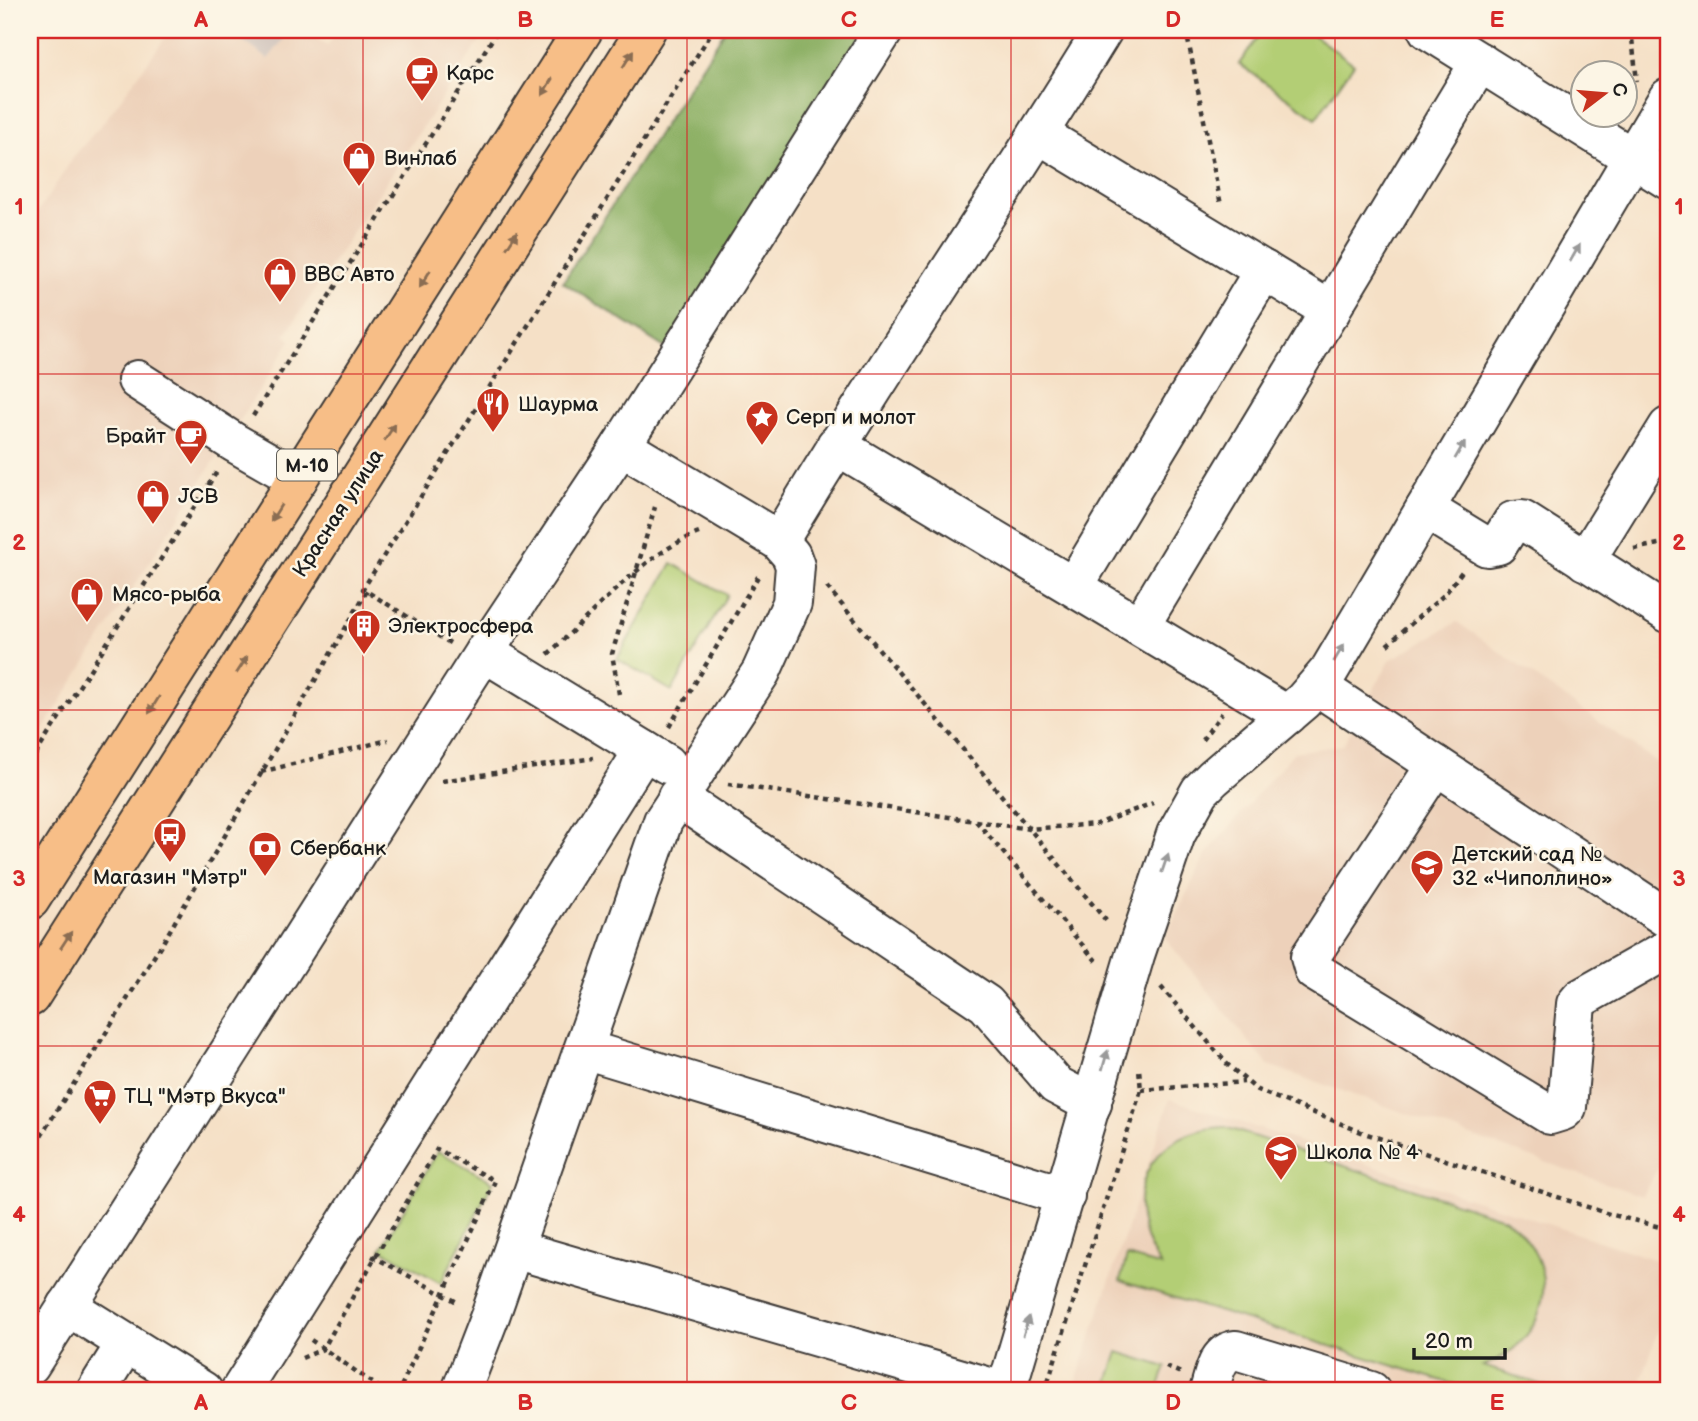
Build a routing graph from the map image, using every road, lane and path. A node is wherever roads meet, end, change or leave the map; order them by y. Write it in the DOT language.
graph roads {
  1 [pos="498,30"];
  2 [pos="583,30"];
  3 [pos="646,30"];
  4 [pos="713,30"];
  5 [pos="884,30"];
  6 [pos="1103,30"];
  7 [pos="1186,30"];
  8 [pos="1428,30"];
  9 [pos="1480,62"];
  10 [pos="1668,98"];
  11 [pos="1039,134"];
  12 [pos="1631,157"];
  13 [pos="1668,180"];
  14 [pos="1230,250"];
  15 [pos="1264,270"];
  16 [pos="1331,310"];
  17 [pos="137,380"];
  18 [pos="1668,427"];
  19 [pos="235,443"];
  20 [pos="836,445"];
  21 [pos="621,446"];
  22 [pos="657,467"];
  23 [pos="298,479"];
  24 [pos="1425,509"];
  25 [pos="744,520"];
  26 [pos="1482,544"];
  27 [pos="787,554"];
  28 [pos="1586,561"];
  29 [pos="636,574"];
  30 [pos="1074,586"];
  31 [pos="367,591"];
  32 [pos="1668,613"];
  33 [pos="1140,626"];
  34 [pos="1382,649"];
  35 [pos="481,657"];
  36 [pos="523,676"];
  37 [pos="1317,687"];
  38 [pos="1287,715"];
  39 [pos="436,727"];
  40 [pos="642,749"];
  41 [pos="30,763"];
  42 [pos="1436,765"];
  43 [pos="260,772"];
  44 [pos="431,782"];
  45 [pos="683,788"];
  46 [pos="1200,791"];
  47 [pos="975,820"];
  48 [pos="1029,829"];
  49 [pos="30,900"];
  50 [pos="1668,919"];
  51 [pos="1668,949"];
  52 [pos="1135,955"];
  53 [pos="1124,994"];
  54 [pos="30,997"];
  55 [pos="584,1049"];
  56 [pos="1134,1057"];
  57 [pos="1245,1082"];
  58 [pos="1141,1090"];
  59 [pos="1093,1104"];
  60 [pos="30,1153"];
  61 [pos="1065,1196"];
  62 [pos="1668,1229"];
  63 [pos="336,1239"];
  64 [pos="514,1249"];
  65 [pos="373,1256"];
  66 [pos="440,1296"];
  67 [pos="67,1307"];
  68 [pos="284,1323"];
  69 [pos="126,1343"];
  70 [pos="323,1349"];
  71 [pos="30,1366"];
  72 [pos="243,1387"];
  73 [pos="96,1391"];
  74 [pos="203,1391"];
  75 [pos="384,1391"];
  76 [pos="399,1391"];
  77 [pos="461,1391"];
  78 [pos="1005,1391"];
  79 [pos="1045,1391"];
  80 [pos="1209,1391"];
  81 [pos="1371,1391"];
  1 -- 19 [label="path"];
  2 -- 23 [label="highway, М-10, one-way"];
  54 -- 3 [label="highway, Красная улица / М-10, one-way"];
  4 -- 31 [label="path"];
  5 -- 21 [label="street"];
  6 -- 11 [label="street"];
  7 -- 14 [label="path"];
  8 -- 9 [label="street"];
  9 -- 12 [label="street"];
  9 -- 16 [label="street"];
  10 -- 12 [label="street"];
  11 -- 14 [label="street"];
  11 -- 20 [label="street"];
  12 -- 13 [label="street"];
  24 -- 12 [label="street, one-way"];
  14 -- 15 [label="street"];
  15 -- 16 [label="street"];
  15 -- 30 [label="street"];
  16 -- 33 [label="street"];
  17 -- 19 [label="street"];
  18 -- 28 [label="street"];
  19 -- 23 [label="street"];
  19 -- 41 [label="path"];
  20 -- 27 [label="street"];
  20 -- 30 [label="street"];
  21 -- 22 [label="street"];
  21 -- 35 [label="street"];
  22 -- 25 [label="street"];
  22 -- 29 [label="path"];
  23 -- 49 [label="highway, М-10, one-way"];
  24 -- 26 [label="street"];
  37 -- 24 [label="street, one-way"];
  25 -- 27 [label="street"];
  25 -- 29 [label="path"];
  26 -- 28 [label="street"];
  26 -- 34 [label="path"];
  27 -- 40 [label="path"];
  27 -- 45 [label="street"];
  27 -- 48 [label="path"];
  28 -- 32 [label="street"];
  29 -- 36 [label="path"];
  29 -- 40 [label="path"];
  30 -- 33 [label="street"];
  31 -- 35 [label="path"];
  31 -- 43 [label="path"];
  33 -- 38 [label="street"];
  35 -- 36 [label="street"];
  35 -- 39 [label="street"];
  36 -- 40 [label="street"];
  37 -- 38 [label="street"];
  37 -- 42 [label="street"];
  38 -- 46 [label="street"];
  39 -- 43 [label="path"];
  39 -- 67 [label="street"];
  40 -- 44 [label="path"];
  40 -- 45 [label="street"];
  40 -- 63 [label="street"];
  42 -- 50 [label="street"];
  42 -- 51 [label="street"];
  43 -- 60 [label="path"];
  45 -- 47 [label="path"];
  45 -- 55 [label="street"];
  45 -- 59 [label="street"];
  46 -- 48 [label="path"];
  52 -- 46 [label="street, one-way"];
  47 -- 48 [label="path"];
  47 -- 53 [label="path"];
  48 -- 52 [label="path"];
  52 -- 53 [label="street"];
  52 -- 57 [label="path"];
  59 -- 53 [label="street, one-way"];
  55 -- 61 [label="street"];
  55 -- 64 [label="street"];
  56 -- 58 [label="path"];
  57 -- 58 [label="path"];
  57 -- 62 [label="path"];
  58 -- 79 [label="path"];
  59 -- 61 [label="street"];
  78 -- 61 [label="street, one-way"];
  63 -- 65 [label="path"];
  63 -- 68 [label="street"];
  64 -- 77 [label="street"];
  64 -- 78 [label="street"];
  65 -- 66 [label="path"];
  65 -- 66 [label="path"];
  65 -- 70 [label="path"];
  66 -- 76 [label="path"];
  67 -- 69 [label="street"];
  67 -- 71 [label="street"];
  68 -- 70 [label="path"];
  68 -- 72 [label="street"];
  69 -- 73 [label="street"];
  69 -- 74 [label="street"];
  70 -- 72 [label="path"];
  70 -- 75 [label="path"];
  80 -- 81 [label="street"];
}
